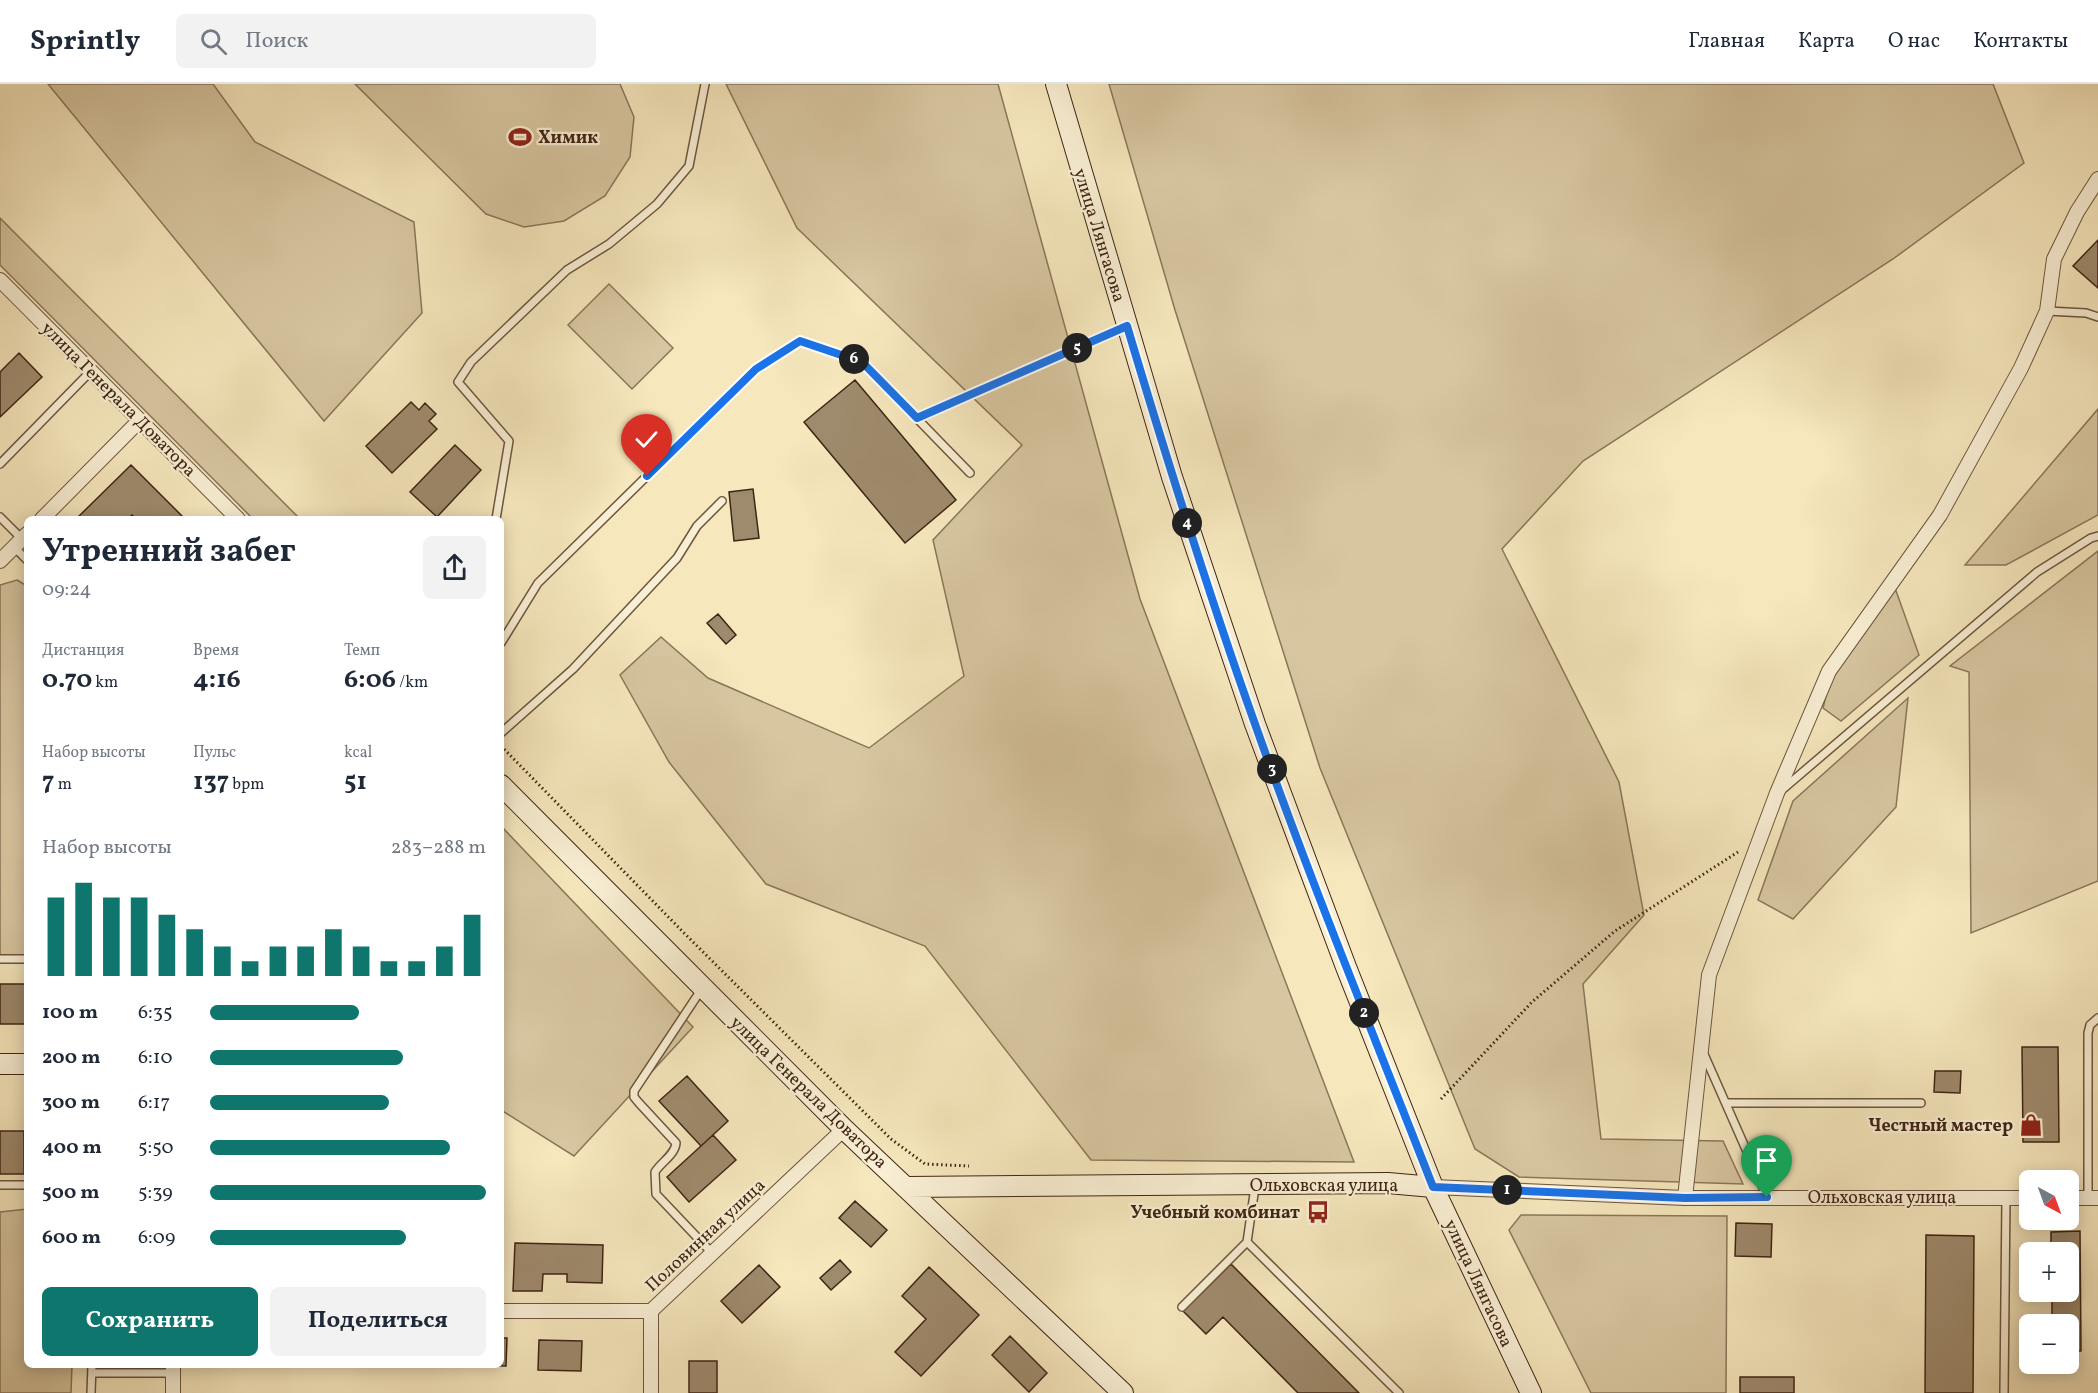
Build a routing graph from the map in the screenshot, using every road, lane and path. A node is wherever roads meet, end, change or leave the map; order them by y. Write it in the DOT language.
graph roads {
  1 [pos="705,84"];
  2 [pos="1056,84"];
  3 [pos="2098,179"];
  4 [pos="0,280"];
  5 [pos="2047,311"];
  6 [pos="2098,317"];
  7 [pos="1127,326"];
  8 [pos="92,371"];
  9 [pos="917,418"];
  10 [pos="140,420"];
  11 [pos="0,464"];
  12 [pos="970,473"];
  13 [pos="722,501"];
  14 [pos="45,516"];
  15 [pos="235,516"];
  16 [pos="496,516"];
  17 [pos="0,517"];
  18 [pos="2098,536"];
  19 [pos="21,540"];
  20 [pos="0,561"];
  21 [pos="504,638"];
  22 [pos="504,730"];
  23 [pos="504,749"];
  24 [pos="504,789"];
  25 [pos="1777,793"];
  26 [pos="1760,838"];
  27 [pos="0,959"];
  28 [pos="24,959"];
  29 [pos="703,987"];
  30 [pos="2098,1018"];
  31 [pos="1701,1047"];
  32 [pos="24,1064"];
  33 [pos="0,1065"];
  34 [pos="1441,1099"];
  35 [pos="1726,1103"];
  36 [pos="1921,1103"];
  37 [pos="844,1129"];
  38 [pos="975,1167"];
  39 [pos="1255,1184"];
  40 [pos="0,1185"];
  41 [pos="24,1185"];
  42 [pos="907,1187"];
  43 [pos="1433,1187"];
  44 [pos="1767,1197"];
  45 [pos="1685,1198"];
  46 [pos="2006,1198"];
  47 [pos="2019,1198"];
  48 [pos="2093,1198"];
  49 [pos="1247,1242"];
  50 [pos="712,1253"];
  51 [pos="1182,1307"];
  52 [pos="504,1311"];
  53 [pos="651,1311"];
  54 [pos="92,1369"];
  55 [pos="173,1369"];
  56 [pos="92,1393"];
  57 [pos="173,1393"];
  58 [pos="651,1393"];
  59 [pos="1123,1393"];
  60 [pos="1399,1393"];
  61 [pos="1532,1393"];
  62 [pos="2004,1393"];
  1 -- 16 [label="lane"];
  2 -- 7 [label="street, улица Лянгасова"];
  3 -- 5 [label="street"];
  4 -- 8 [label="street, улица Генерала Доватора"];
  5 -- 6 [label="lane"];
  5 -- 25 [label="street"];
  7 -- 9 [label="lane"];
  7 -- 43 [label="street, улица Лянгасова"];
  8 -- 10 [label="street, улица Генерала Доватора"];
  8 -- 11 [label="lane"];
  9 -- 12 [label="lane"];
  9 -- 21 [label="lane"];
  10 -- 14 [label="street"];
  10 -- 15 [label="street, улица Генерала Доватора"];
  13 -- 22 [label="lane"];
  17 -- 19 [label="lane"];
  18 -- 25 [label="lane"];
  19 -- 20 [label="street"];
  23 -- 38 [label="path"];
  24 -- 29 [label="street, улица Генерала Доватора"];
  25 -- 26 [label="street"];
  26 -- 31 [label="street"];
  26 -- 34 [label="path"];
  27 -- 28 [label="lane"];
  29 -- 37 [label="street, улица Генерала Доватора"];
  29 -- 50 [label="lane"];
  30 -- 48 [label="lane"];
  31 -- 35 [label="lane"];
  31 -- 45 [label="street"];
  32 -- 33 [label="street"];
  35 -- 36 [label="lane"];
  35 -- 44 [label="lane"];
  37 -- 42 [label="street, улица Генерала Доватора"];
  37 -- 50 [label="street, Половинная улица"];
  39 -- 42 [label="street, Ольховская улица"];
  39 -- 43 [label="street, Ольховская улица"];
  39 -- 49 [label="lane"];
  40 -- 41 [label="lane"];
  42 -- 59 [label="street, улица Генерала Доватора"];
  43 -- 45 [label="street, Ольховская улица"];
  43 -- 61 [label="street, улица Лянгасова"];
  44 -- 45 [label="street, Ольховская улица"];
  44 -- 46 [label="street, Ольховская улица"];
  46 -- 47 [label="street, Ольховская улица"];
  46 -- 62 [label="lane"];
  49 -- 51 [label="lane"];
  49 -- 60 [label="lane"];
  50 -- 53 [label="street, Половинная улица"];
  52 -- 53 [label="street"];
  53 -- 58 [label="street, Половинная улица"];
  54 -- 55 [label="lane"];
  54 -- 56 [label="lane"];
  55 -- 57 [label="street"];
}
